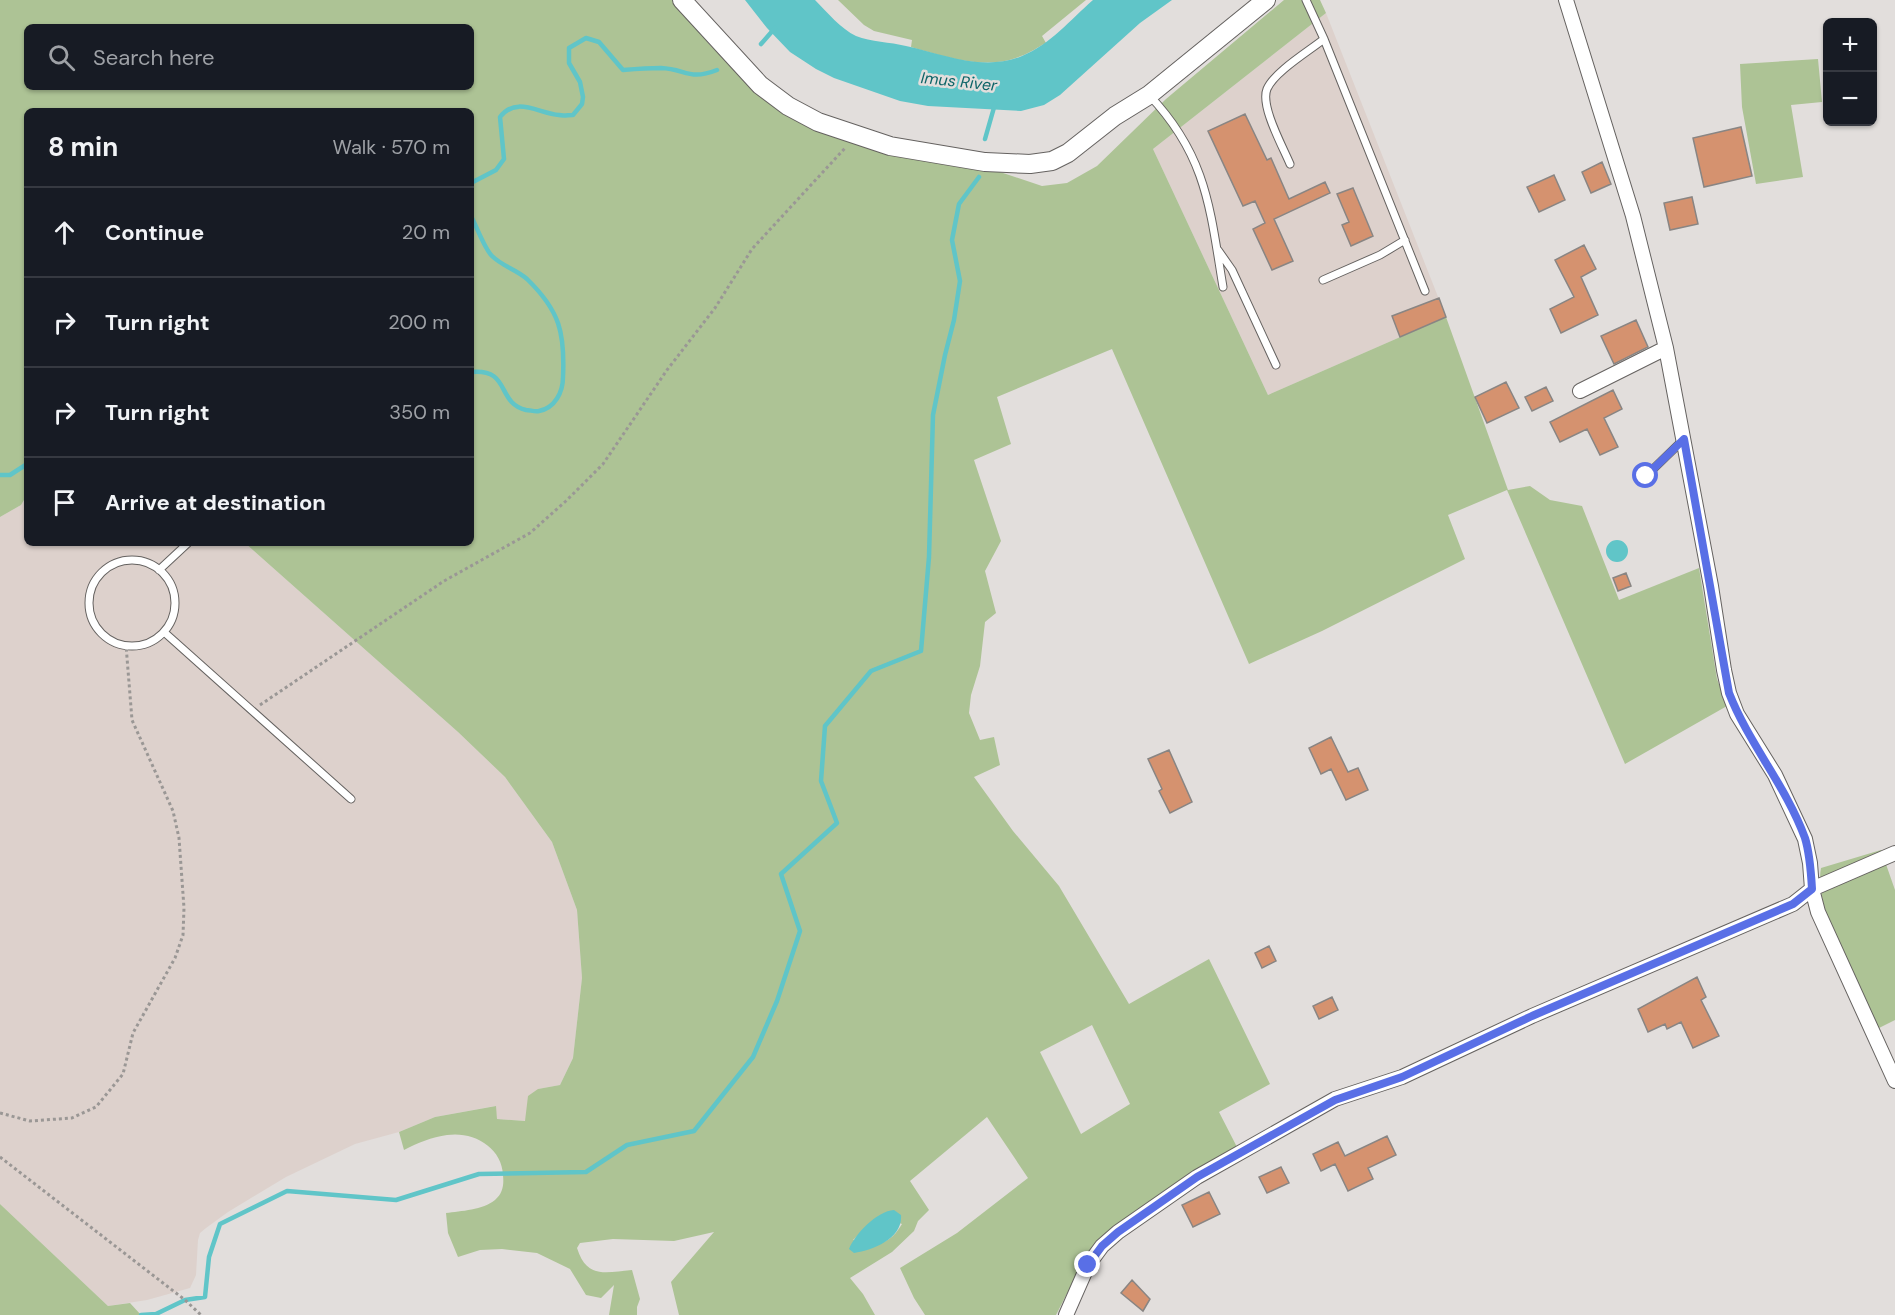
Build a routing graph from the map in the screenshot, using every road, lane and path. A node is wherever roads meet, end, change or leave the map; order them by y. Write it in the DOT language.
graph roads {
  1 [pos="682,0"];
  2 [pos="1266,0"];
  3 [pos="1306,0"];
  4 [pos="1566,0"];
  5 [pos="1324,39"];
  6 [pos="1149,95"];
  7 [pos="857,135"];
  8 [pos="1290,164"];
  9 [pos="1405,240"];
  10 [pos="1216,246"];
  11 [pos="1323,280"];
  12 [pos="1223,287"];
  13 [pos="1425,291"];
  14 [pos="1666,348"];
  15 [pos="1276,365"];
  16 [pos="1580,391"];
  17 [pos="1684,439"];
  18 [pos="1646,476"];
  19 [pos="186,546"];
  20 [pos="159,570"];
  21 [pos="164,632"];
  22 [pos="126,645"];
  23 [pos="252,711"];
  24 [pos="351,799"];
  25 [pos="1895,853"];
  26 [pos="1812,889"];
  27 [pos="1895,1081"];
  28 [pos="0,1113"];
  29 [pos="0,1157"];
  30 [pos="201,1315"];
  31 [pos="1066,1315"];
  1 -- 7 [label="main road"];
  2 -- 6 [label="main road"];
  3 -- 5 [label="lane"];
  4 -- 14 [label="street"];
  5 -- 8 [label="lane"];
  5 -- 9 [label="lane"];
  6 -- 7 [label="main road"];
  6 -- 10 [label="lane"];
  7 -- 23 [label="path"];
  9 -- 11 [label="lane"];
  9 -- 13 [label="lane"];
  10 -- 12 [label="lane"];
  10 -- 15 [label="lane"];
  14 -- 16 [label="street"];
  14 -- 17 [label="street"];
  17 -- 18 [label="lane"];
  17 -- 26 [label="street"];
  19 -- 20 [label="lane"];
  20 -- 21 [label="lane"];
  20 -- 22 [label="lane"];
  21 -- 22 [label="lane"];
  21 -- 23 [label="lane"];
  22 -- 28 [label="path"];
  23 -- 24 [label="lane"];
  25 -- 26 [label="street"];
  26 -- 27 [label="street"];
  26 -- 31 [label="street"];
  29 -- 30 [label="path"];
}
